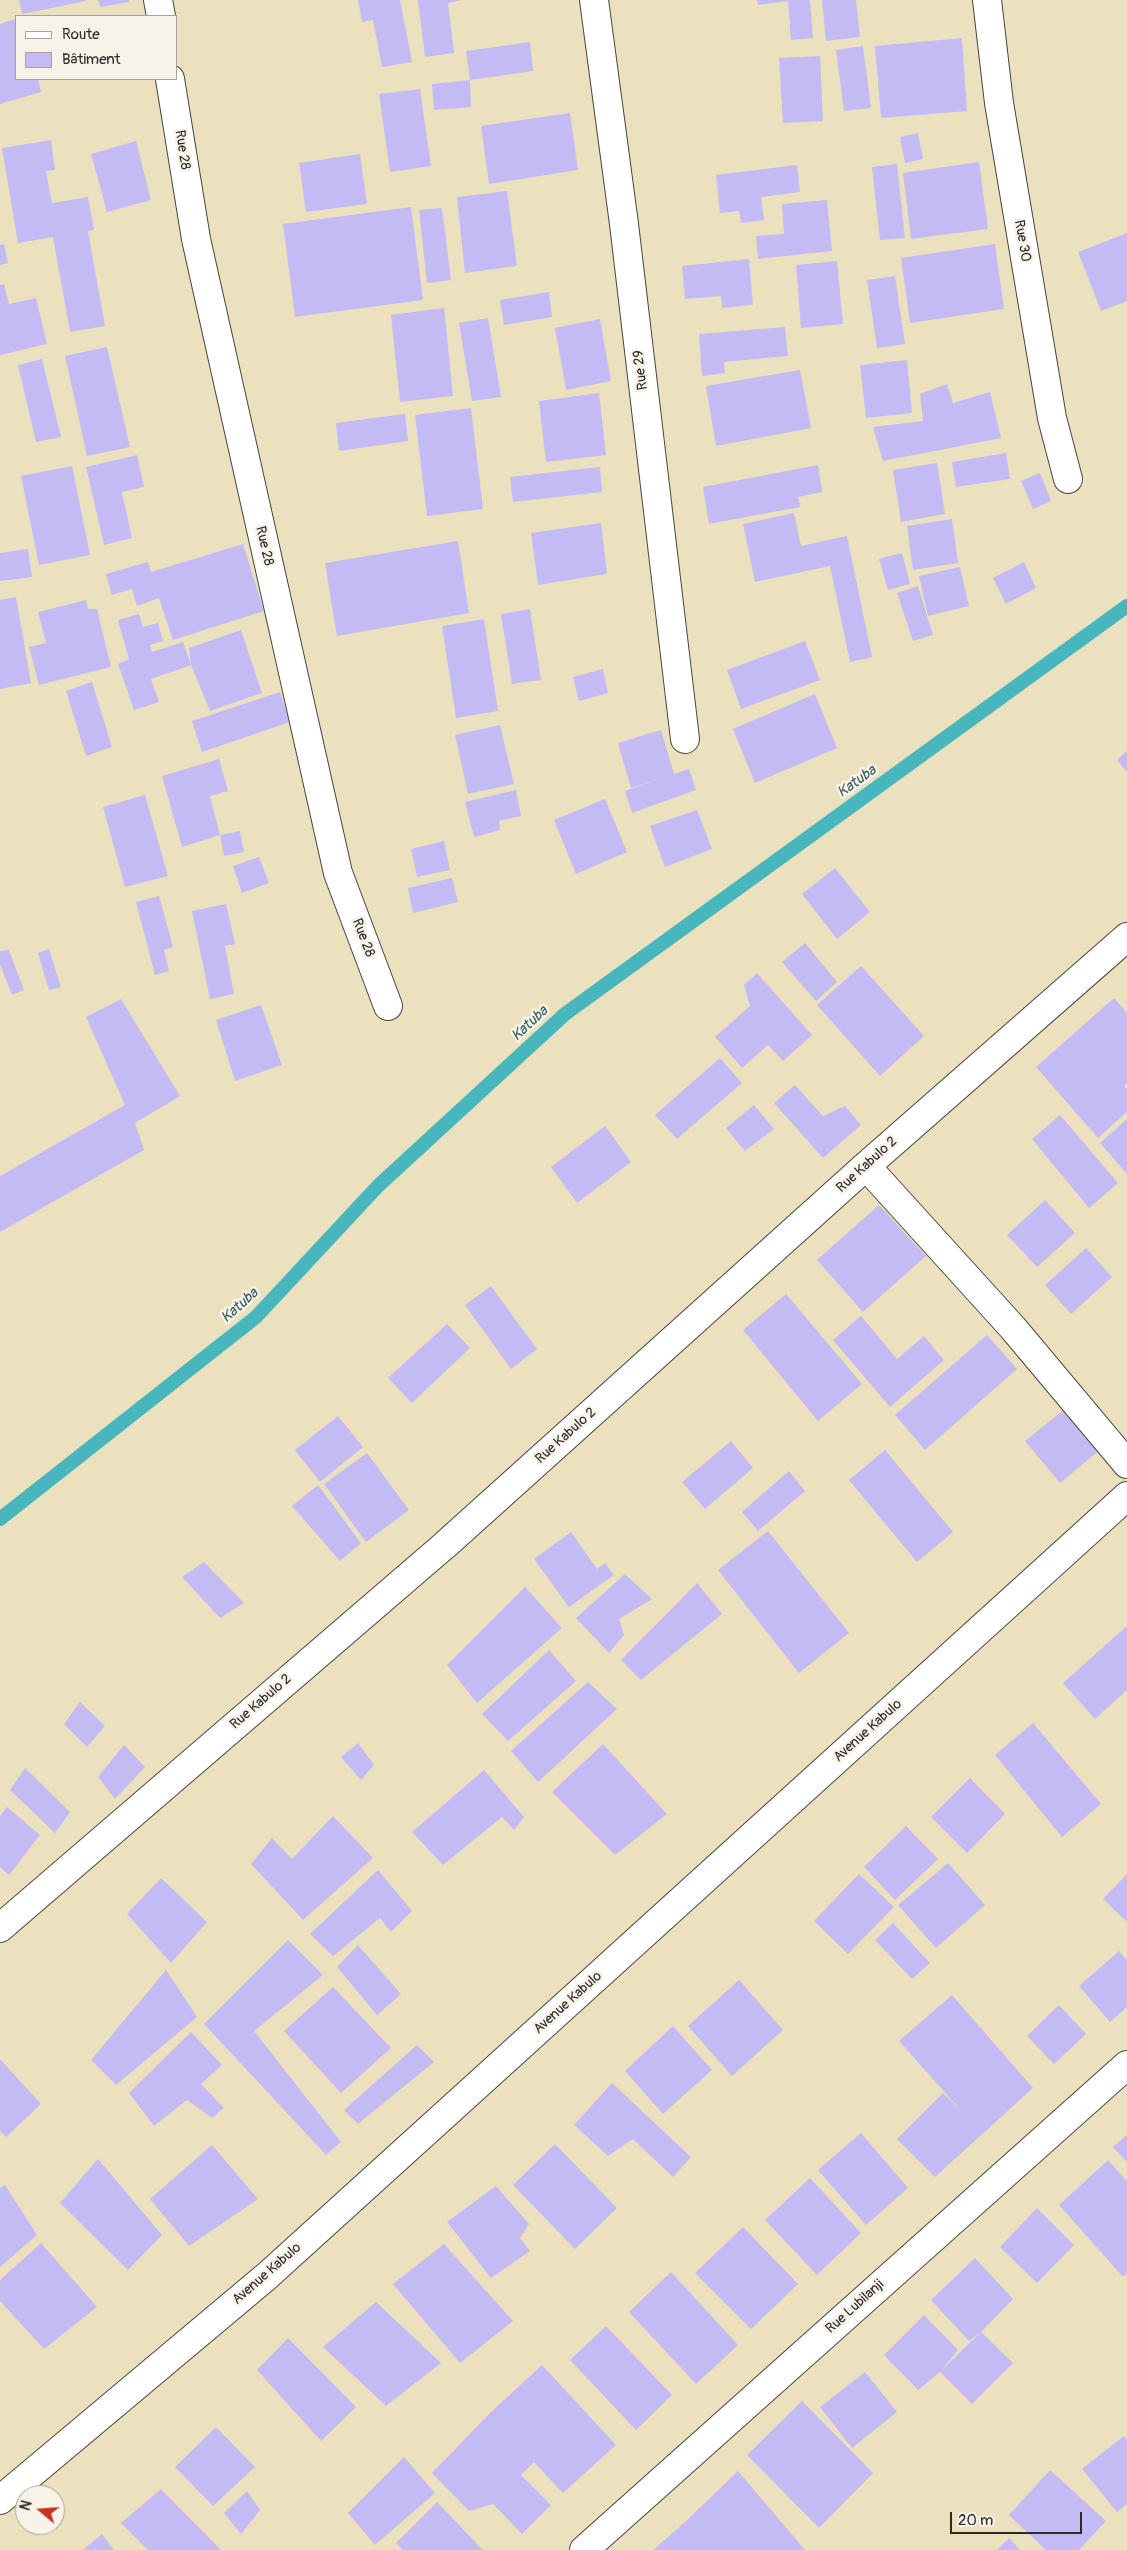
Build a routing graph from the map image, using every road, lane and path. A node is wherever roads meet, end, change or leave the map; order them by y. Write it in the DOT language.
graph roads {
  1 [pos="158,0"];
  2 [pos="594,0"];
  3 [pos="987,0"];
  4 [pos="160,15"];
  5 [pos="170,80"];
  6 [pos="1068,479"];
  7 [pos="685,740"];
  8 [pos="1127,937"];
  9 [pos="388,1006"];
  10 [pos="866,1166"];
  11 [pos="1127,1464"];
  12 [pos="1127,1496"];
  13 [pos="0,1928"];
  14 [pos="1127,2065"];
  15 [pos="0,2500"];
  16 [pos="584,2550"];
  1 -- 4 [label="street"];
  2 -- 7 [label="street, Rue 29"];
  3 -- 6 [label="street, Rue 30"];
  5 -- 9 [label="street, Rue 28"];
  8 -- 10 [label="street, Rue Kabulo 2"];
  10 -- 11 [label="street"];
  10 -- 13 [label="street, Rue Kabulo 2"];
  12 -- 15 [label="street, Avenue Kabulo"];
  14 -- 16 [label="street, Rue Lubilanji"];
}
